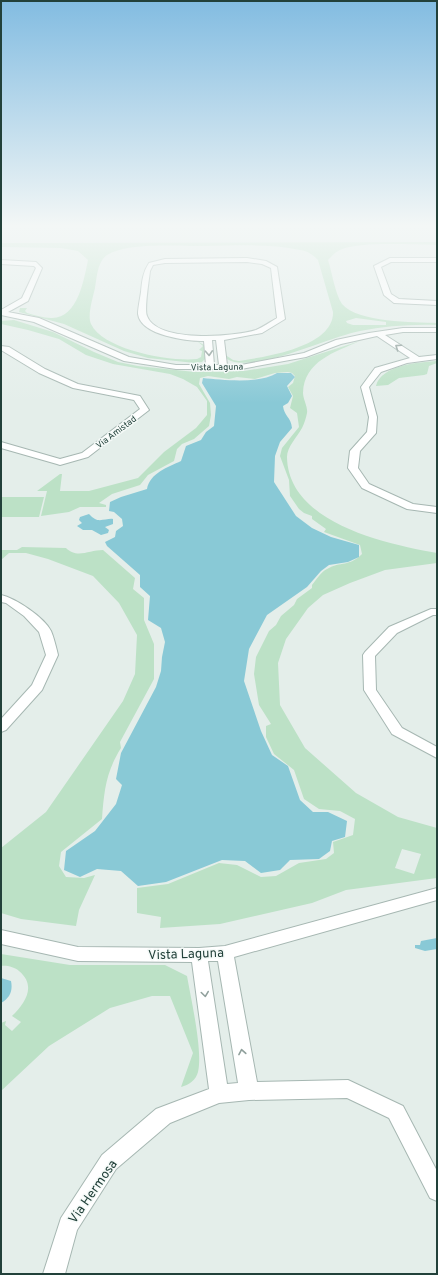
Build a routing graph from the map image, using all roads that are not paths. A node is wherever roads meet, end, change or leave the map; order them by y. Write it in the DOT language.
graph roads {
  1 [pos="32,284"];
  2 [pos="146,284"];
  3 [pos="276,284"];
  4 [pos="384,284"];
  5 [pos="437,303"];
  6 [pos="1,313"];
  7 [pos="437,330"];
  8 [pos="379,334"];
  9 [pos="370,335"];
  10 [pos="208,337"];
  11 [pos="220,338"];
  12 [pos="1,348"];
  13 [pos="437,357"];
  14 [pos="417,359"];
  15 [pos="406,361"];
  16 [pos="210,368"];
  17 [pos="223,368"];
  18 [pos="1,445"];
  19 [pos="437,510"];
  20 [pos="1,598"];
  21 [pos="437,612"];
  22 [pos="1,727"];
  23 [pos="437,752"];
  24 [pos="437,894"];
  25 [pos="1,937"];
  26 [pos="225,953"];
  27 [pos="199,955"];
  28 [pos="249,1091"];
  29 [pos="219,1094"];
  30 [pos="437,1191"];
  31 [pos="54,1274"];
  1 -- 6 [label="street"];
  2 -- 10 [label="street"];
  3 -- 11 [label="street"];
  4 -- 5 [label="street"];
  6 -- 16 [label="street, Vista Laguna"];
  7 -- 8 [label="street, Vista Laguna"];
  8 -- 9 [label="street, Vista Laguna"];
  14 -- 8 [label="street, one-way"];
  9 -- 15 [label="street"];
  9 -- 17 [label="street, Vista Laguna"];
  10 -- 11 [label="street"];
  10 -- 16 [label="street, one-way"];
  11 -- 17 [label="street"];
  12 -- 18 [label="street, Via Amistad"];
  13 -- 14 [label="street"];
  14 -- 15 [label="street"];
  15 -- 19 [label="street"];
  16 -- 17 [label="street, Vista Laguna"];
  20 -- 22 [label="street"];
  21 -- 23 [label="street"];
  24 -- 26 [label="street, Vista Laguna"];
  25 -- 27 [label="street, Vista Laguna"];
  26 -- 27 [label="street, Vista Laguna"];
  28 -- 26 [label="street, one-way"];
  27 -- 29 [label="street, one-way"];
  28 -- 29 [label="street, Via Hermosa"];
  28 -- 30 [label="street, Via Hermosa"];
  29 -- 31 [label="street, Via Hermosa"];
}
